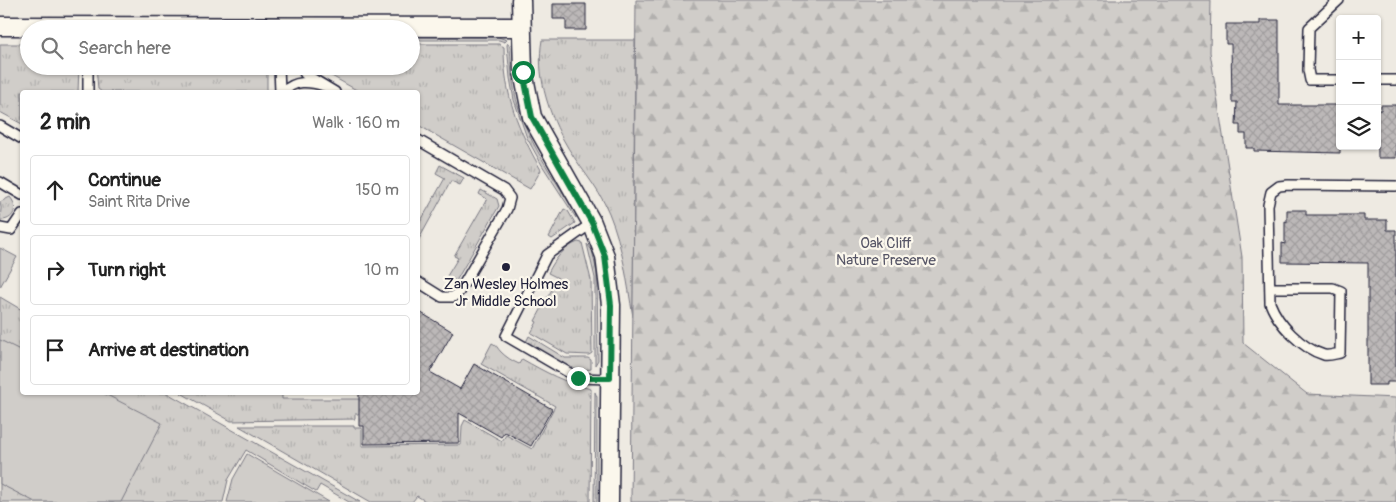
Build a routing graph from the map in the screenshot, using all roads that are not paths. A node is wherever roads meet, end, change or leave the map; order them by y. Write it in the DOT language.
graph roads {
  1 [pos="520,0"];
  2 [pos="1338,0"];
  3 [pos="0,26"];
  4 [pos="20,26"];
  5 [pos="420,27"];
  6 [pos="521,27"];
  7 [pos="88,75"];
  8 [pos="280,75"];
  9 [pos="307,75"];
  10 [pos="1336,80"];
  11 [pos="1381,80"];
  12 [pos="1396,80"];
  13 [pos="324,86"];
  14 [pos="88,90"];
  15 [pos="281,90"];
  16 [pos="284,90"];
  17 [pos="331,90"];
  18 [pos="0,126"];
  19 [pos="20,138"];
  20 [pos="420,141"];
  21 [pos="0,182"];
  22 [pos="1396,186"];
  23 [pos="20,194"];
  24 [pos="20,217"];
  25 [pos="592,223"];
  26 [pos="0,228"];
  27 [pos="420,283"];
  28 [pos="1270,288"];
  29 [pos="610,378"];
  30 [pos="609,502"];
  1 -- 6 [label="street"];
  2 -- 10 [label="lane"];
  3 -- 4 [label="street"];
  5 -- 6 [label="street"];
  6 -- 25 [label="street"];
  7 -- 14 [label="lane"];
  8 -- 15 [label="lane"];
  9 -- 13 [label="lane"];
  11 -- 12 [label="lane"];
  13 -- 16 [label="lane"];
  13 -- 17 [label="lane"];
  18 -- 19 [label="lane"];
  20 -- 27 [label="lane"];
  21 -- 23 [label="lane"];
  22 -- 28 [label="lane"];
  24 -- 26 [label="lane"];
  25 -- 29 [label="street"];
  25 -- 29 [label="lane"];
  28 -- 28 [label="lane"];
  29 -- 30 [label="street"];
}
